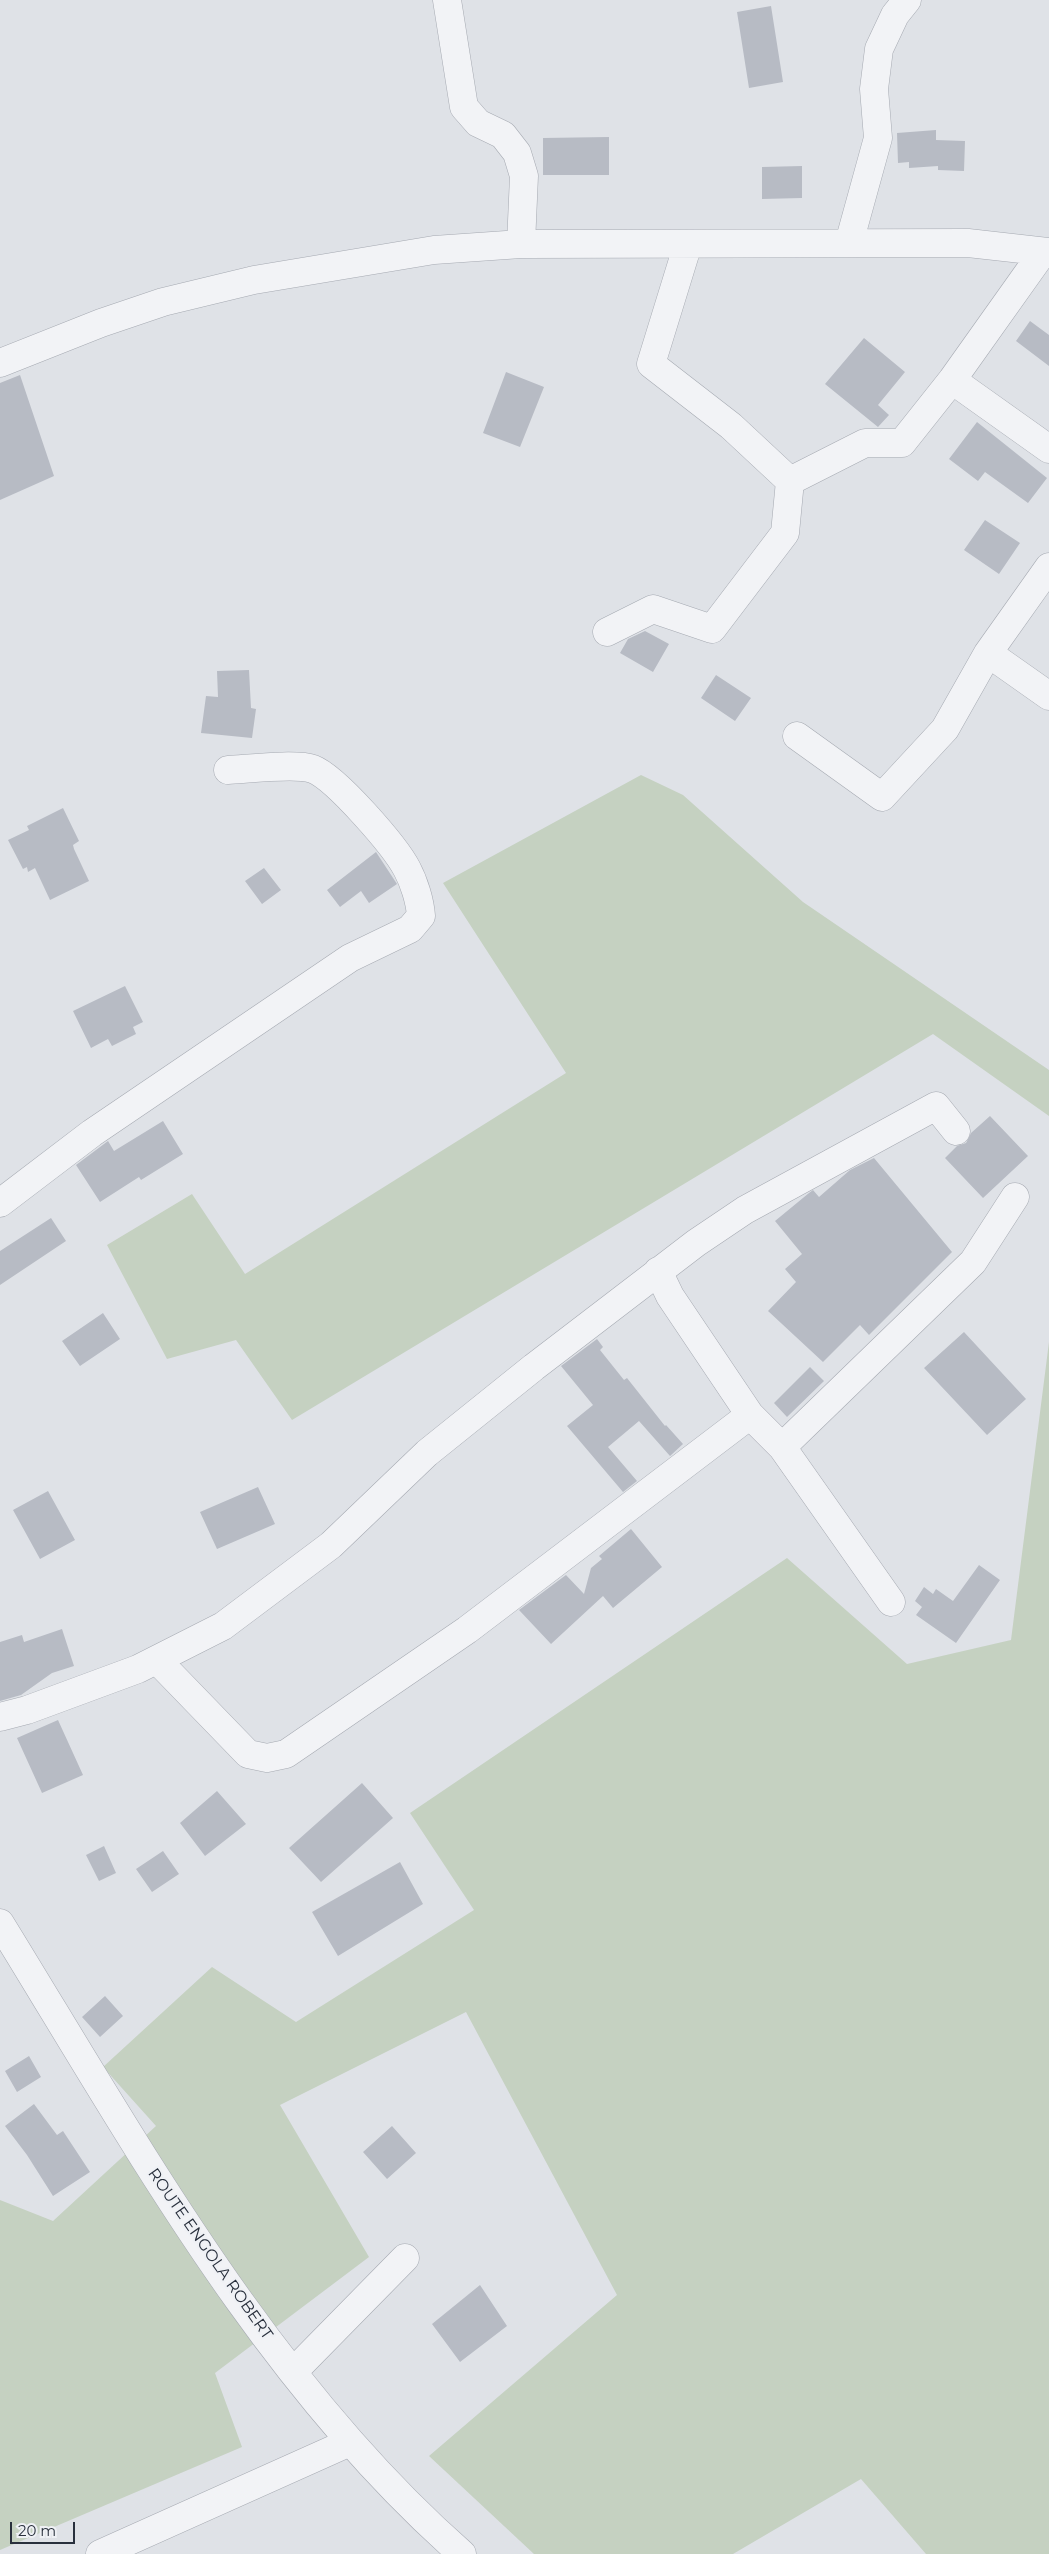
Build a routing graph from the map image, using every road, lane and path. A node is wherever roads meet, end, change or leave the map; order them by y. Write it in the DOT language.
graph roads {
  1 [pos="447,0"];
  2 [pos="907,0"];
  3 [pos="849,243"];
  4 [pos="521,244"];
  5 [pos="688,244"];
  6 [pos="1046,252"];
  7 [pos="0,363"];
  8 [pos="952,380"];
  9 [pos="1049,449"];
  10 [pos="790,481"];
  11 [pos="1049,567"];
  12 [pos="607,632"];
  13 [pos="988,653"];
  14 [pos="1049,696"];
  15 [pos="797,736"];
  16 [pos="228,770"];
  17 [pos="956,1131"];
  18 [pos="1015,1197"];
  19 [pos="0,1203"];
  20 [pos="658,1271"];
  21 [pos="750,1415"];
  22 [pos="782,1447"];
  23 [pos="891,1602"];
  24 [pos="158,1660"];
  25 [pos="0,1717"];
  26 [pos="0,1923"];
  27 [pos="405,2258"];
  28 [pos="293,2372"];
  29 [pos="350,2442"];
  30 [pos="100,2554"];
  31 [pos="462,2554"];
  1 -- 4 [label="street"];
  2 -- 3 [label="street"];
  3 -- 5 [label="street"];
  3 -- 6 [label="street"];
  4 -- 5 [label="street"];
  4 -- 7 [label="street"];
  5 -- 10 [label="street"];
  6 -- 8 [label="street"];
  8 -- 9 [label="street"];
  8 -- 10 [label="street"];
  10 -- 12 [label="street"];
  11 -- 13 [label="street"];
  13 -- 14 [label="street"];
  13 -- 15 [label="street"];
  16 -- 19 [label="street"];
  17 -- 20 [label="street"];
  18 -- 22 [label="street"];
  20 -- 21 [label="street"];
  20 -- 24 [label="street"];
  21 -- 22 [label="street"];
  21 -- 24 [label="street"];
  22 -- 23 [label="street"];
  24 -- 25 [label="street"];
  26 -- 28 [label="street, ROUTE ENGOLA ROBERT"];
  27 -- 28 [label="street"];
  28 -- 29 [label="street, ROUTE ENGOLA ROBERT"];
  29 -- 30 [label="street"];
  29 -- 31 [label="street, ROUTE ENGOLA ROBERT"];
}
